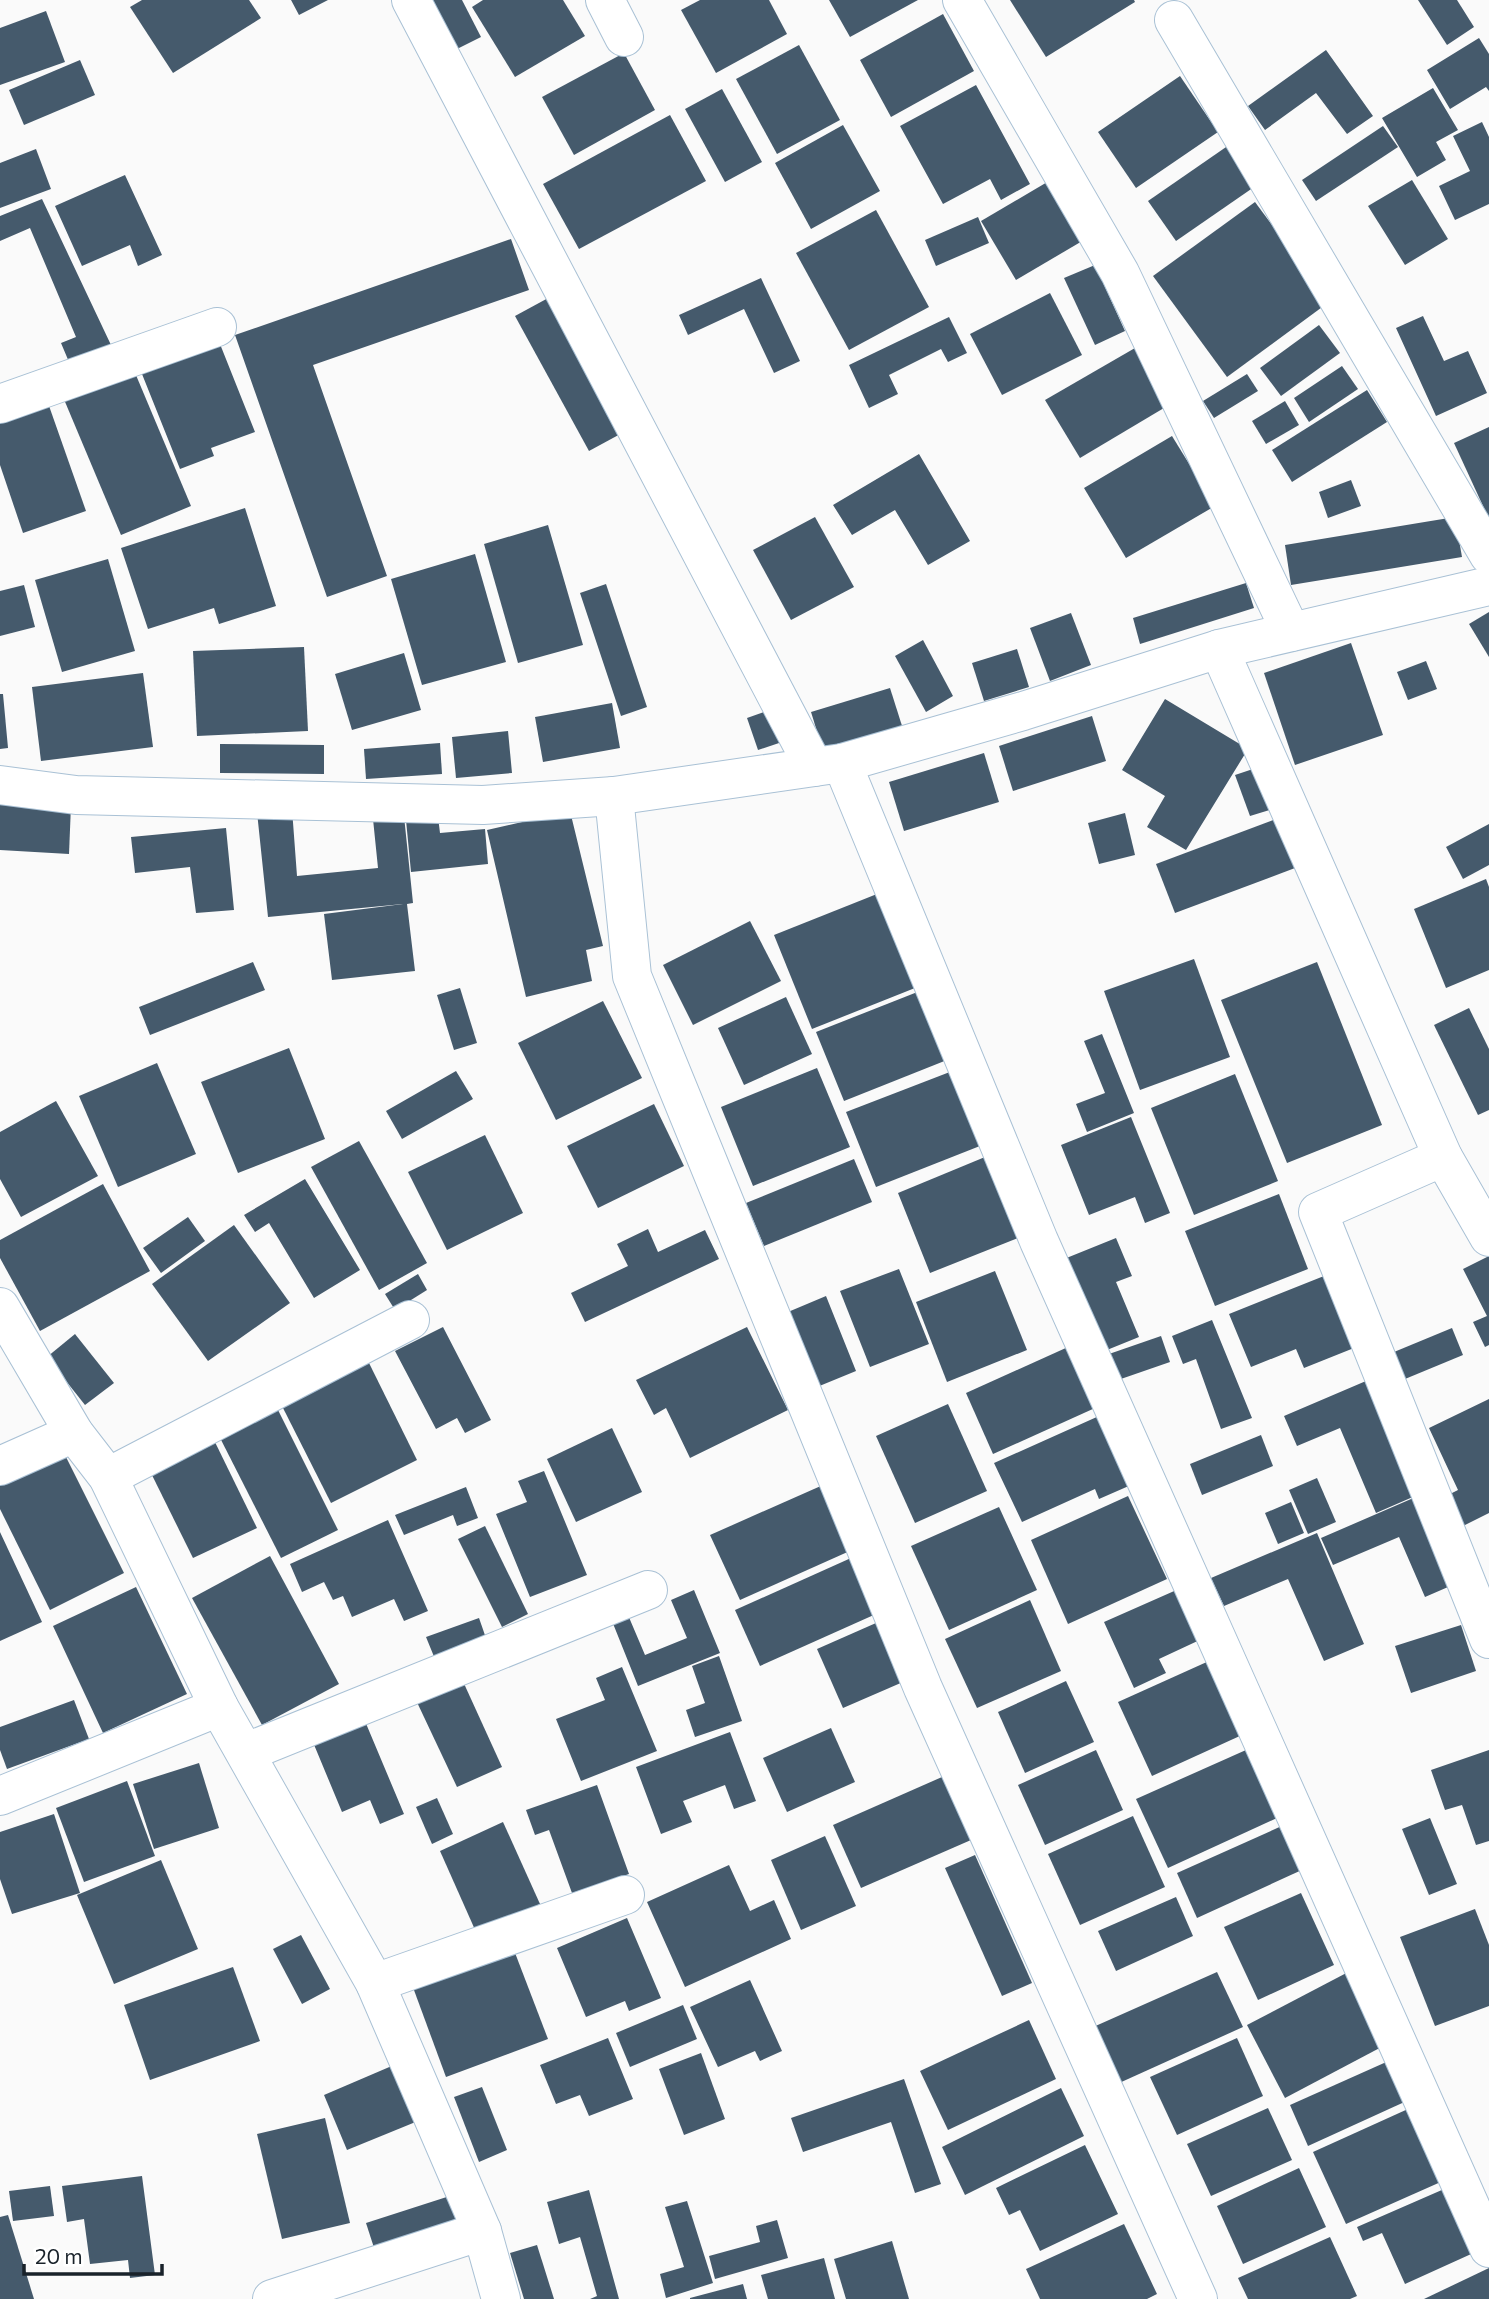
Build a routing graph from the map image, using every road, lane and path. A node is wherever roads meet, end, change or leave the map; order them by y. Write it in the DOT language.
graph roads {
  1 [pos="411,0"];
  2 [pos="605,0"];
  3 [pos="962,0"];
  4 [pos="1174,20"];
  5 [pos="624,37"];
  6 [pos="217,327"];
  7 [pos="0,404"];
  8 [pos="1489,555"];
  9 [pos="1489,586"];
  10 [pos="1291,632"];
  11 [pos="1219,649"];
  12 [pos="828,765"];
  13 [pos="0,785"];
  14 [pos="614,796"];
  15 [pos="1443,1157"];
  16 [pos="1489,1237"];
  17 [pos="0,1307"];
  18 [pos="410,1320"];
  19 [pos="74,1433"];
  20 [pos="0,1466"];
  21 [pos="108,1476"];
  22 [pos="648,1590"];
  23 [pos="1489,1639"];
  24 [pos="219,1707"];
  25 [pos="247,1752"];
  26 [pos="0,1796"];
  27 [pos="625,1895"];
  28 [pos="375,1983"];
  29 [pos="482,2231"];
  30 [pos="1489,2248"];
  31 [pos="272,2299"];
  32 [pos="501,2299"];
  33 [pos="1198,2299"];
  1 -- 12 [label="street"];
  2 -- 5 [label="street"];
  3 -- 10 [label="street"];
  4 -- 8 [label="street"];
  6 -- 7 [label="street"];
  9 -- 10 [label="street"];
  10 -- 11 [label="street"];
  11 -- 12 [label="street"];
  11 -- 15 [label="street"];
  12 -- 14 [label="street"];
  12 -- 30 [label="street"];
  13 -- 14 [label="street"];
  14 -- 33 [label="street"];
  15 -- 16 [label="street"];
  15 -- 23 [label="street"];
  17 -- 19 [label="street"];
  18 -- 21 [label="street"];
  19 -- 20 [label="street"];
  19 -- 21 [label="street"];
  21 -- 24 [label="street"];
  22 -- 25 [label="street"];
  24 -- 25 [label="street"];
  24 -- 26 [label="street"];
  25 -- 28 [label="street"];
  27 -- 28 [label="street"];
  28 -- 29 [label="street"];
  29 -- 31 [label="street"];
  29 -- 32 [label="street"];
}
